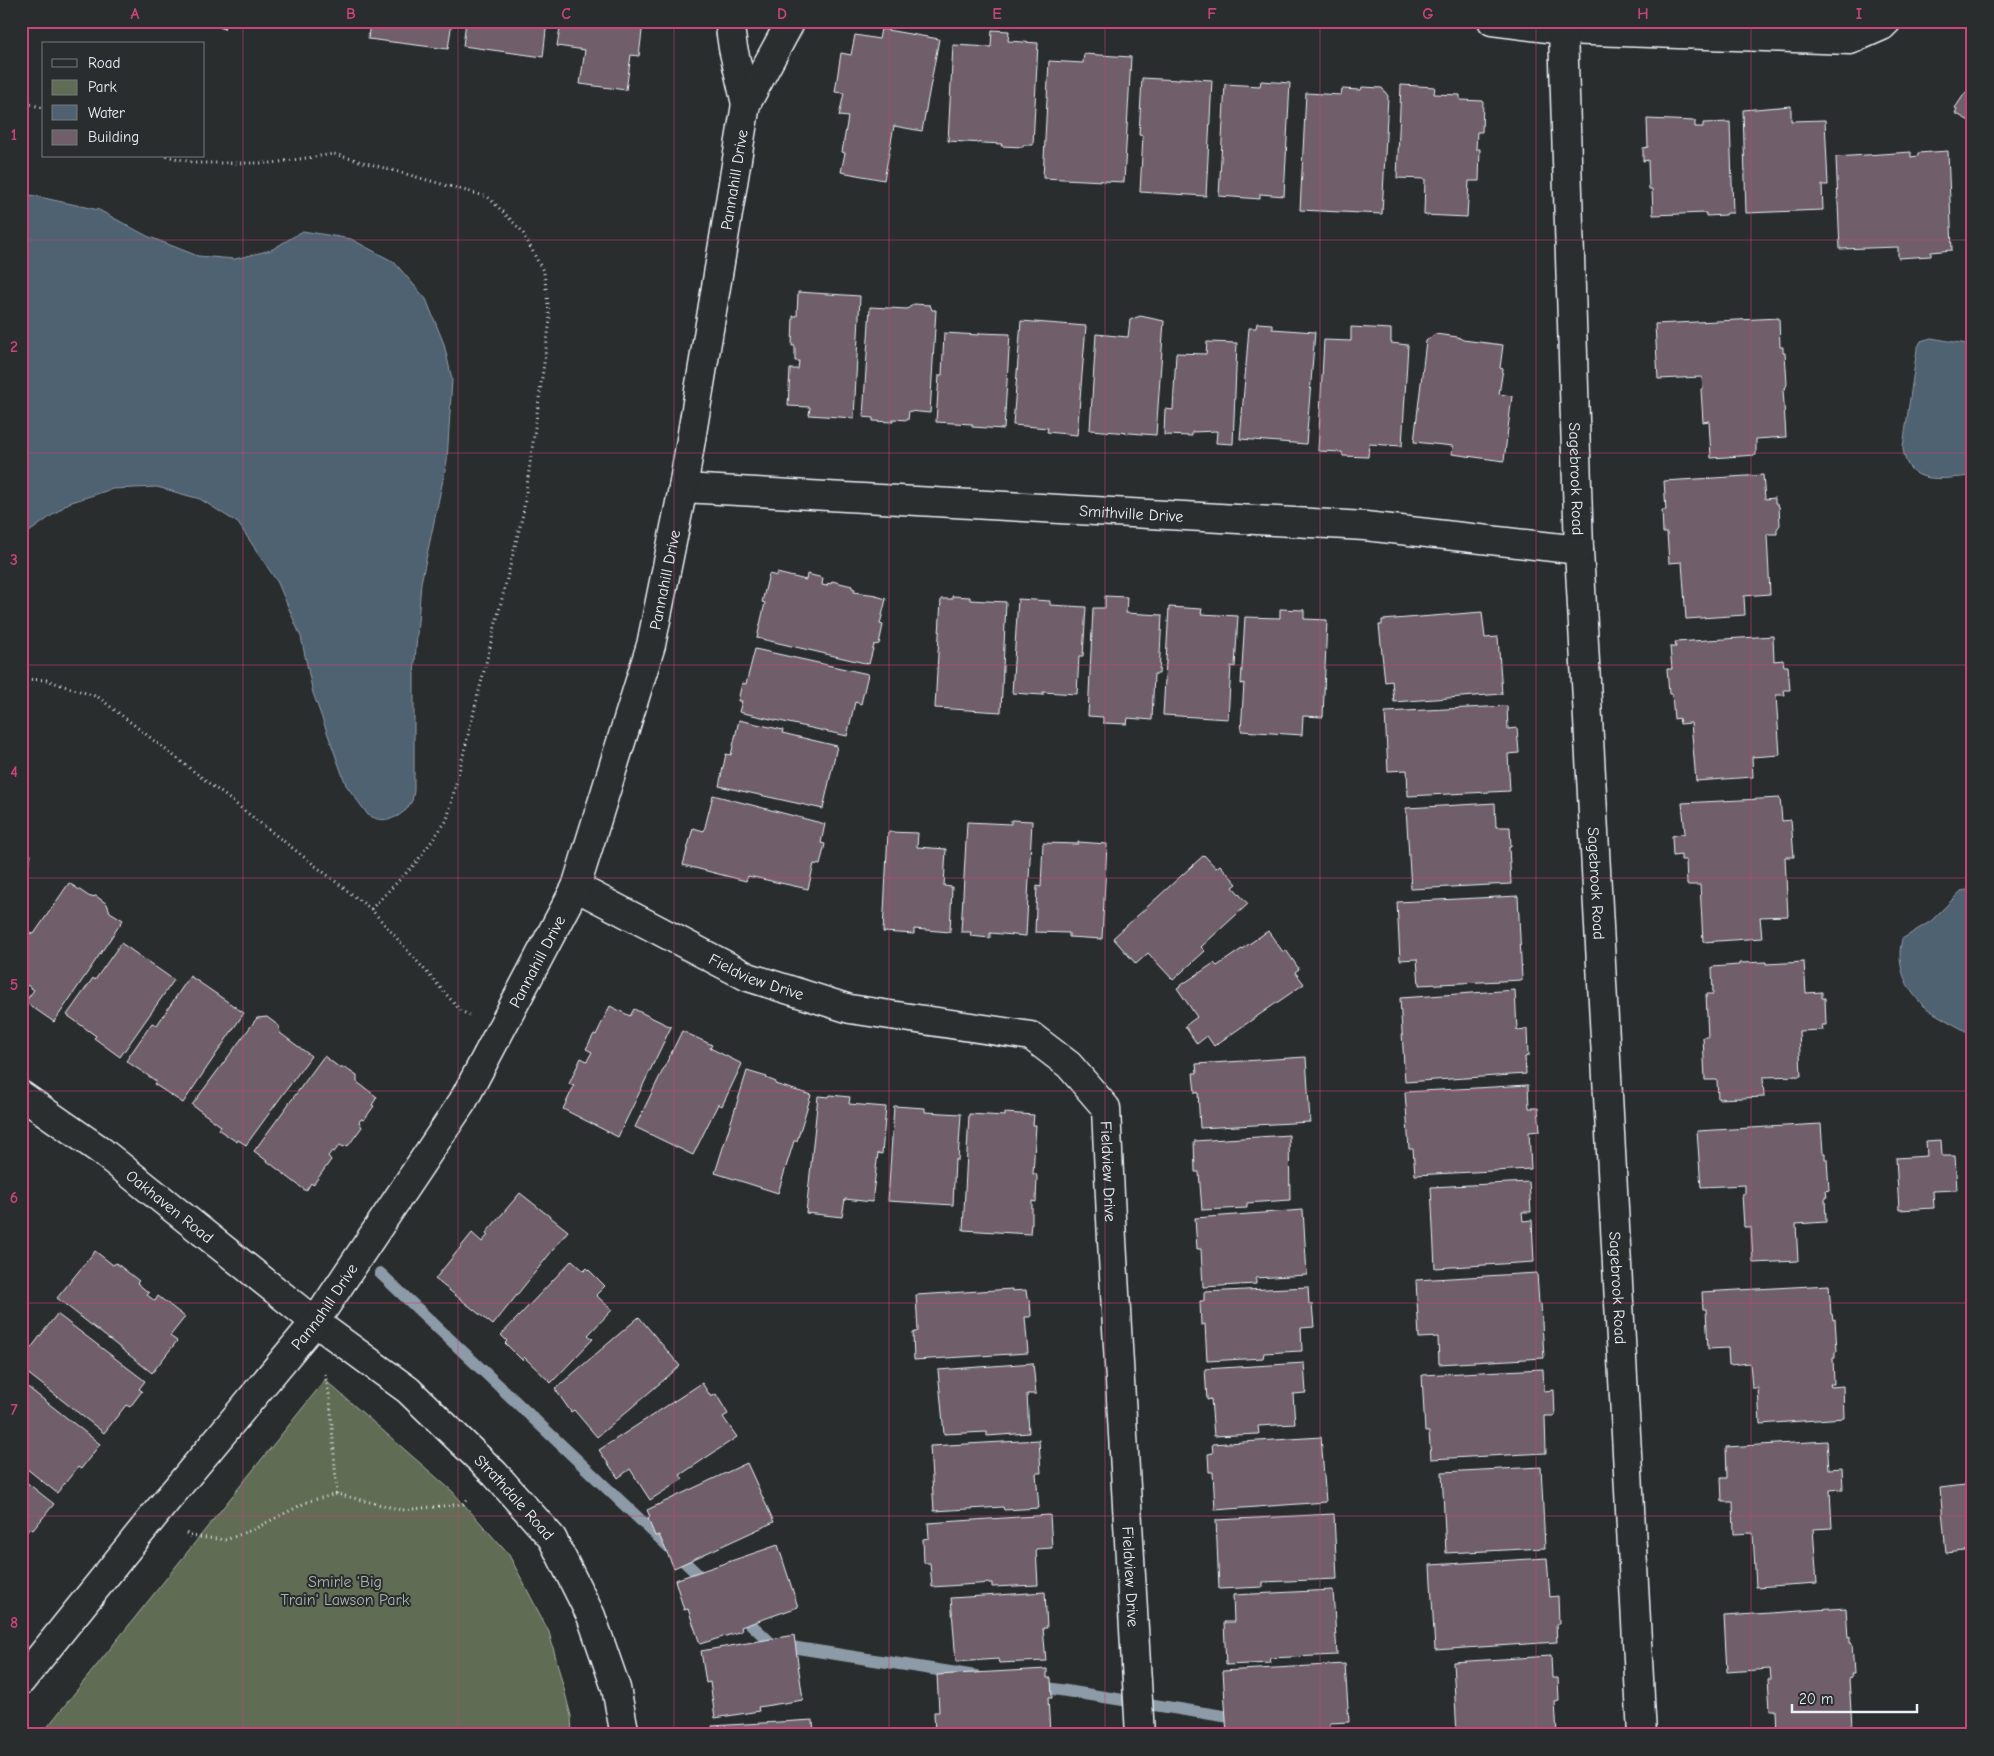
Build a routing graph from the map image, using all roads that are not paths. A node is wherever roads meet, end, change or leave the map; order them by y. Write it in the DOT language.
graph roads {
  1 [pos="729,21"];
  2 [pos="791,21"];
  3 [pos="1492,21"];
  4 [pos="1888,21"];
  5 [pos="1562,30"];
  6 [pos="746,104"];
  7 [pos="683,488"];
  8 [pos="1579,550"];
  9 [pos="576,887"];
  10 [pos="21,1095"];
  11 [pos="314,1322"];
  12 [pos="21,1681"];
  13 [pos="625,1735"];
  14 [pos="1140,1735"];
  15 [pos="1642,1735"];
  1 -- 6 [label="street, Pannahill Drive"];
  2 -- 6 [label="street, Pannahill Drive"];
  3 -- 5 [label="street"];
  4 -- 5 [label="street"];
  5 -- 8 [label="street, Sagebrook Road"];
  6 -- 7 [label="street, Pannahill Drive"];
  7 -- 8 [label="street, Smithville Drive"];
  7 -- 9 [label="street, Pannahill Drive"];
  8 -- 15 [label="street, Sagebrook Road"];
  9 -- 11 [label="street, Pannahill Drive"];
  9 -- 14 [label="street, Fieldview Drive"];
  10 -- 11 [label="street, Oakhaven Road"];
  11 -- 12 [label="street, Pannahill Drive"];
  11 -- 13 [label="street, Strathdale Road"];
}
